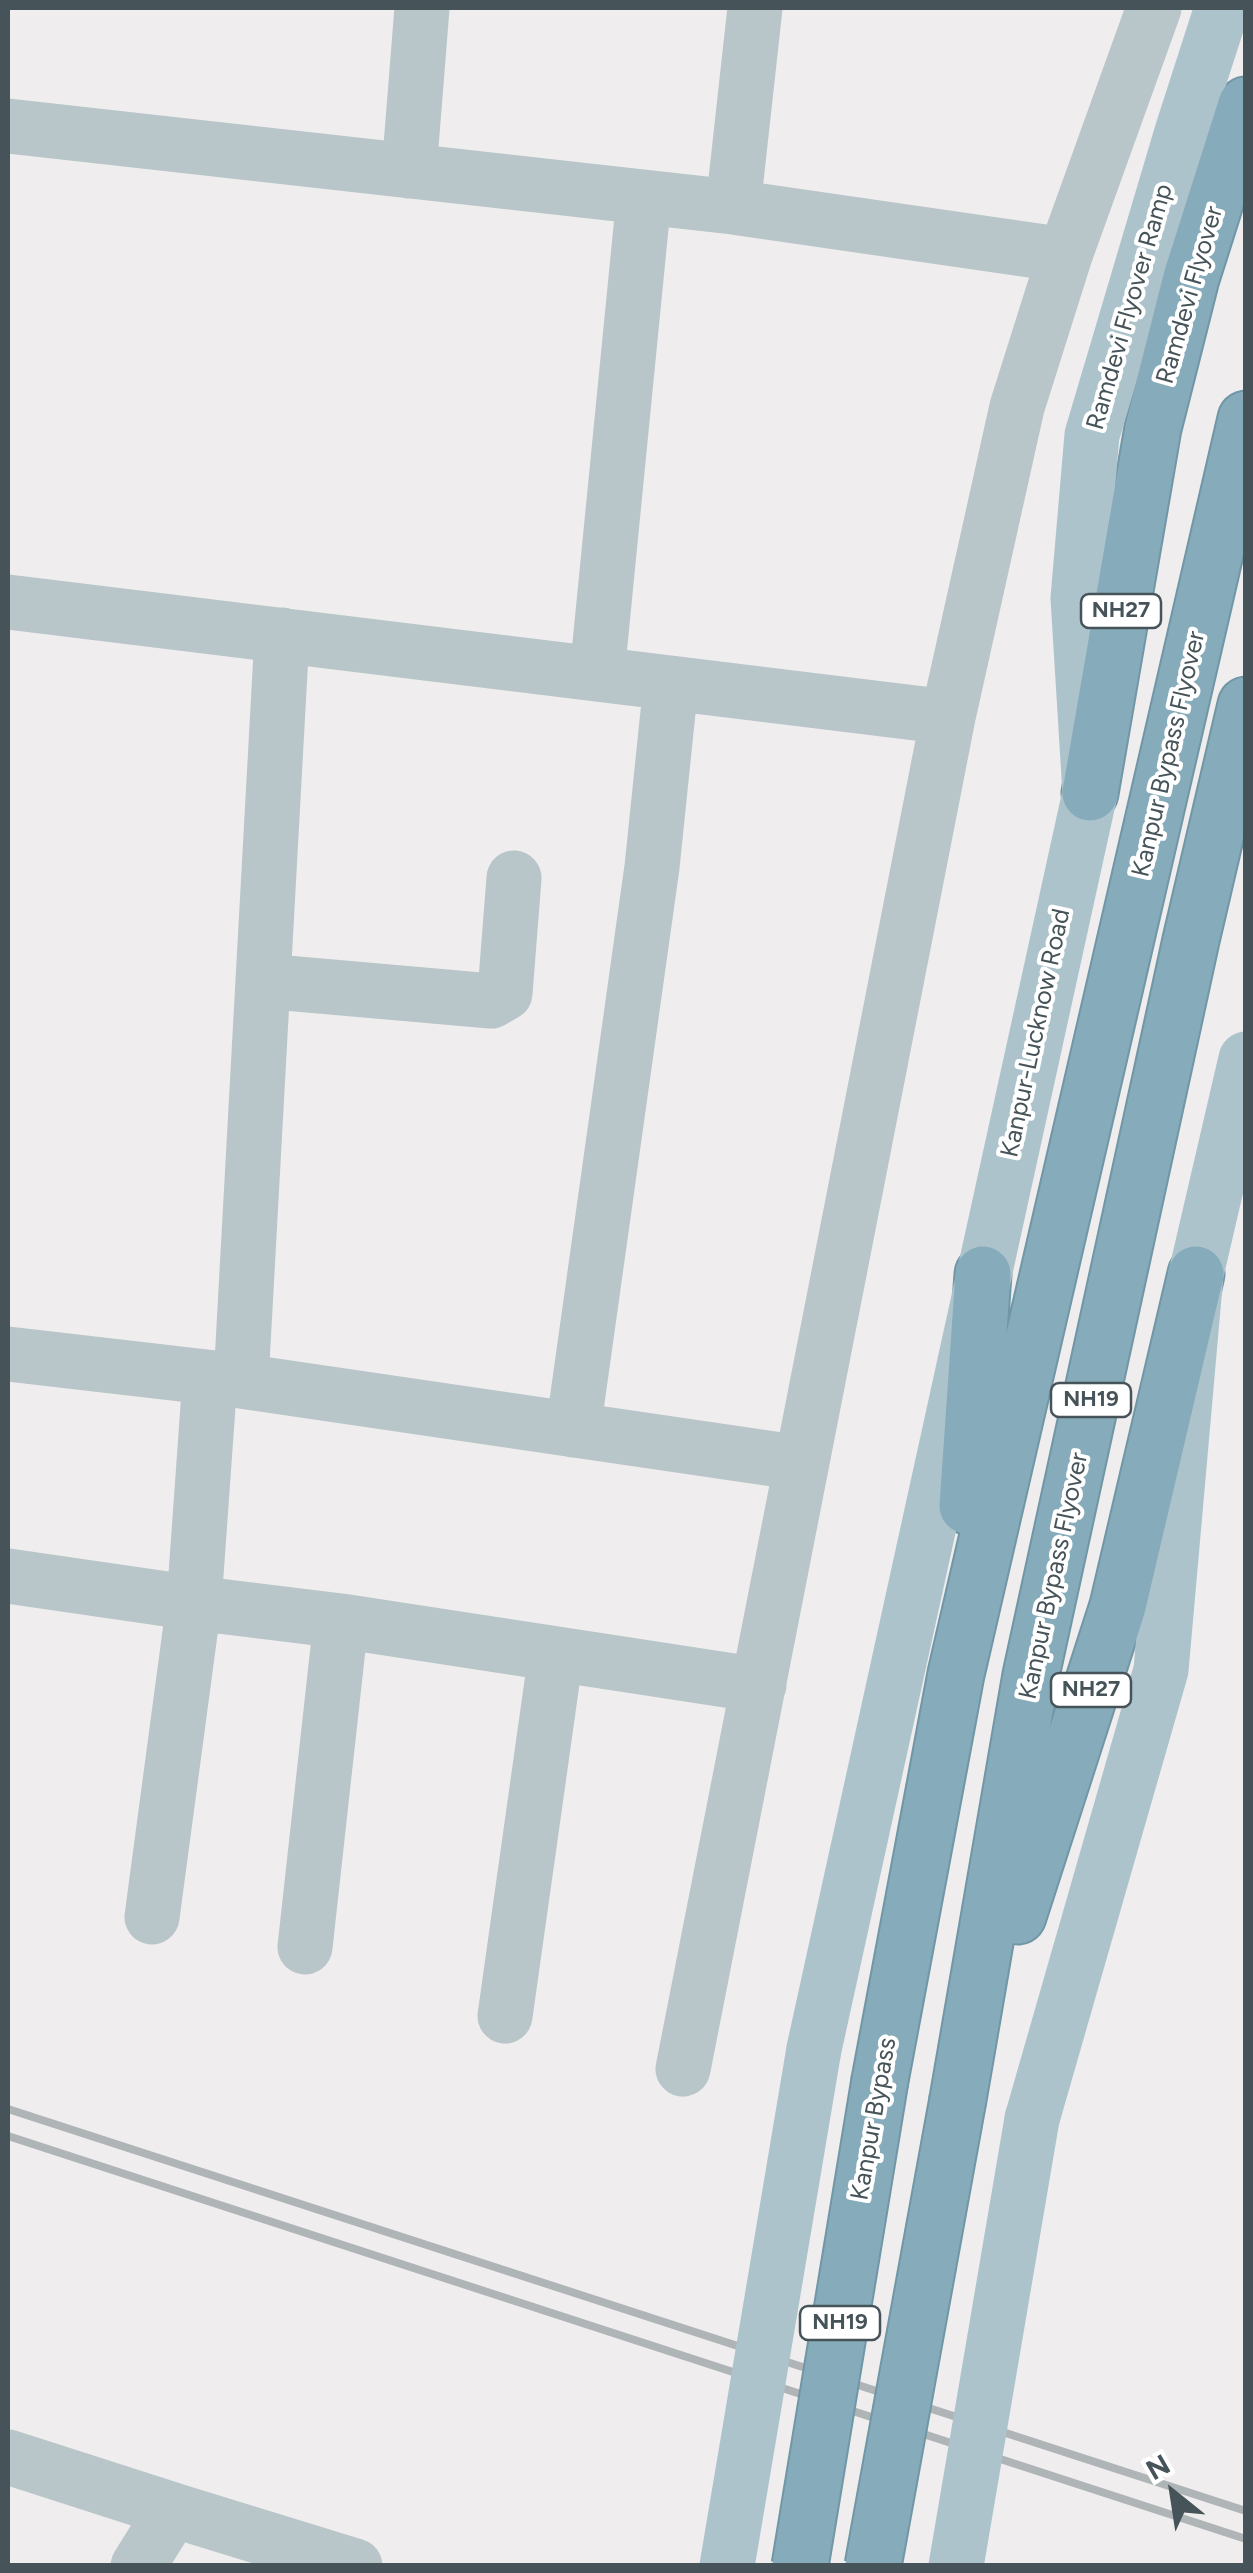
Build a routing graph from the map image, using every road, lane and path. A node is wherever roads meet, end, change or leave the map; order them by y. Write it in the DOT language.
graph roads {
  1 [pos="422,8"];
  2 [pos="754,8"];
  3 [pos="1154,8"];
  4 [pos="1222,8"];
  5 [pos="1246,105"];
  6 [pos="8,126"];
  7 [pos="409,170"];
  8 [pos="644,196"];
  9 [pos="733,207"];
  10 [pos="1064,255"];
  11 [pos="1245,420"];
  12 [pos="8,602"];
  13 [pos="282,635"];
  14 [pos="596,674"];
  15 [pos="671,682"];
  16 [pos="1246,705"];
  17 [pos="948,716"];
  18 [pos="1090,793"];
  19 [pos="514,878"];
  20 [pos="263,982"];
  21 [pos="1246,1059"];
  22 [pos="984,1274"];
  23 [pos="1196,1274"];
  24 [pos="8,1354"];
  25 [pos="225,1379"];
  26 [pos="574,1430"];
  27 [pos="800,1464"];
  28 [pos="8,1576"];
  29 [pos="194,1603"];
  30 [pos="341,1621"];
  31 [pos="556,1654"];
  32 [pos="956,1674"];
  33 [pos="760,1685"];
  34 [pos="152,1916"];
  35 [pos="305,1947"];
  36 [pos="505,2016"];
  37 [pos="683,2069"];
  38 [pos="958,2098"];
  39 [pos="8,2457"];
  40 [pos="174,2510"];
  41 [pos="138,2566"];
  42 [pos="355,2566"];
  43 [pos="727,2566"];
  44 [pos="800,2566"];
  45 [pos="873,2566"];
  46 [pos="956,2566"];
  1 -- 7 [label="street"];
  2 -- 9 [label="street"];
  3 -- 10 [label="street"];
  4 -- 18 [label="main road, Ramdevi Flyover Ramp"];
  5 -- 18 [label="highway, Ramdevi Flyover / NH27"];
  6 -- 7 [label="street"];
  7 -- 8 [label="street"];
  8 -- 9 [label="street"];
  8 -- 14 [label="street"];
  9 -- 10 [label="street"];
  10 -- 17 [label="street"];
  11 -- 32 [label="highway, Kanpur Bypass Flyover / NH19"];
  12 -- 13 [label="street"];
  13 -- 14 [label="street"];
  13 -- 20 [label="street"];
  14 -- 15 [label="street"];
  15 -- 17 [label="street"];
  15 -- 26 [label="street"];
  16 -- 38 [label="highway, Kanpur Bypass Flyover / NH19"];
  17 -- 27 [label="street"];
  18 -- 22 [label="main road, Kanpur-Lucknow Road / NH27"];
  19 -- 20 [label="street"];
  20 -- 25 [label="street"];
  21 -- 23 [label="main road, NH27"];
  22 -- 32 [label="highway, NH27"];
  22 -- 43 [label="main road, Kanpur-Lucknow Road, bridge"];
  23 -- 38 [label="highway, NH27"];
  23 -- 46 [label="main road, bridge"];
  24 -- 25 [label="street"];
  25 -- 26 [label="street"];
  25 -- 29 [label="street"];
  26 -- 27 [label="street"];
  27 -- 33 [label="street"];
  28 -- 29 [label="street"];
  29 -- 30 [label="street"];
  29 -- 34 [label="street"];
  30 -- 31 [label="street"];
  30 -- 35 [label="street"];
  31 -- 33 [label="street"];
  31 -- 36 [label="street"];
  32 -- 44 [label="highway, Kanpur Bypass / NH19, bridge"];
  33 -- 37 [label="street"];
  38 -- 45 [label="highway, NH19, bridge"];
  39 -- 40 [label="street"];
  40 -- 41 [label="street"];
  40 -- 42 [label="street"];
}
